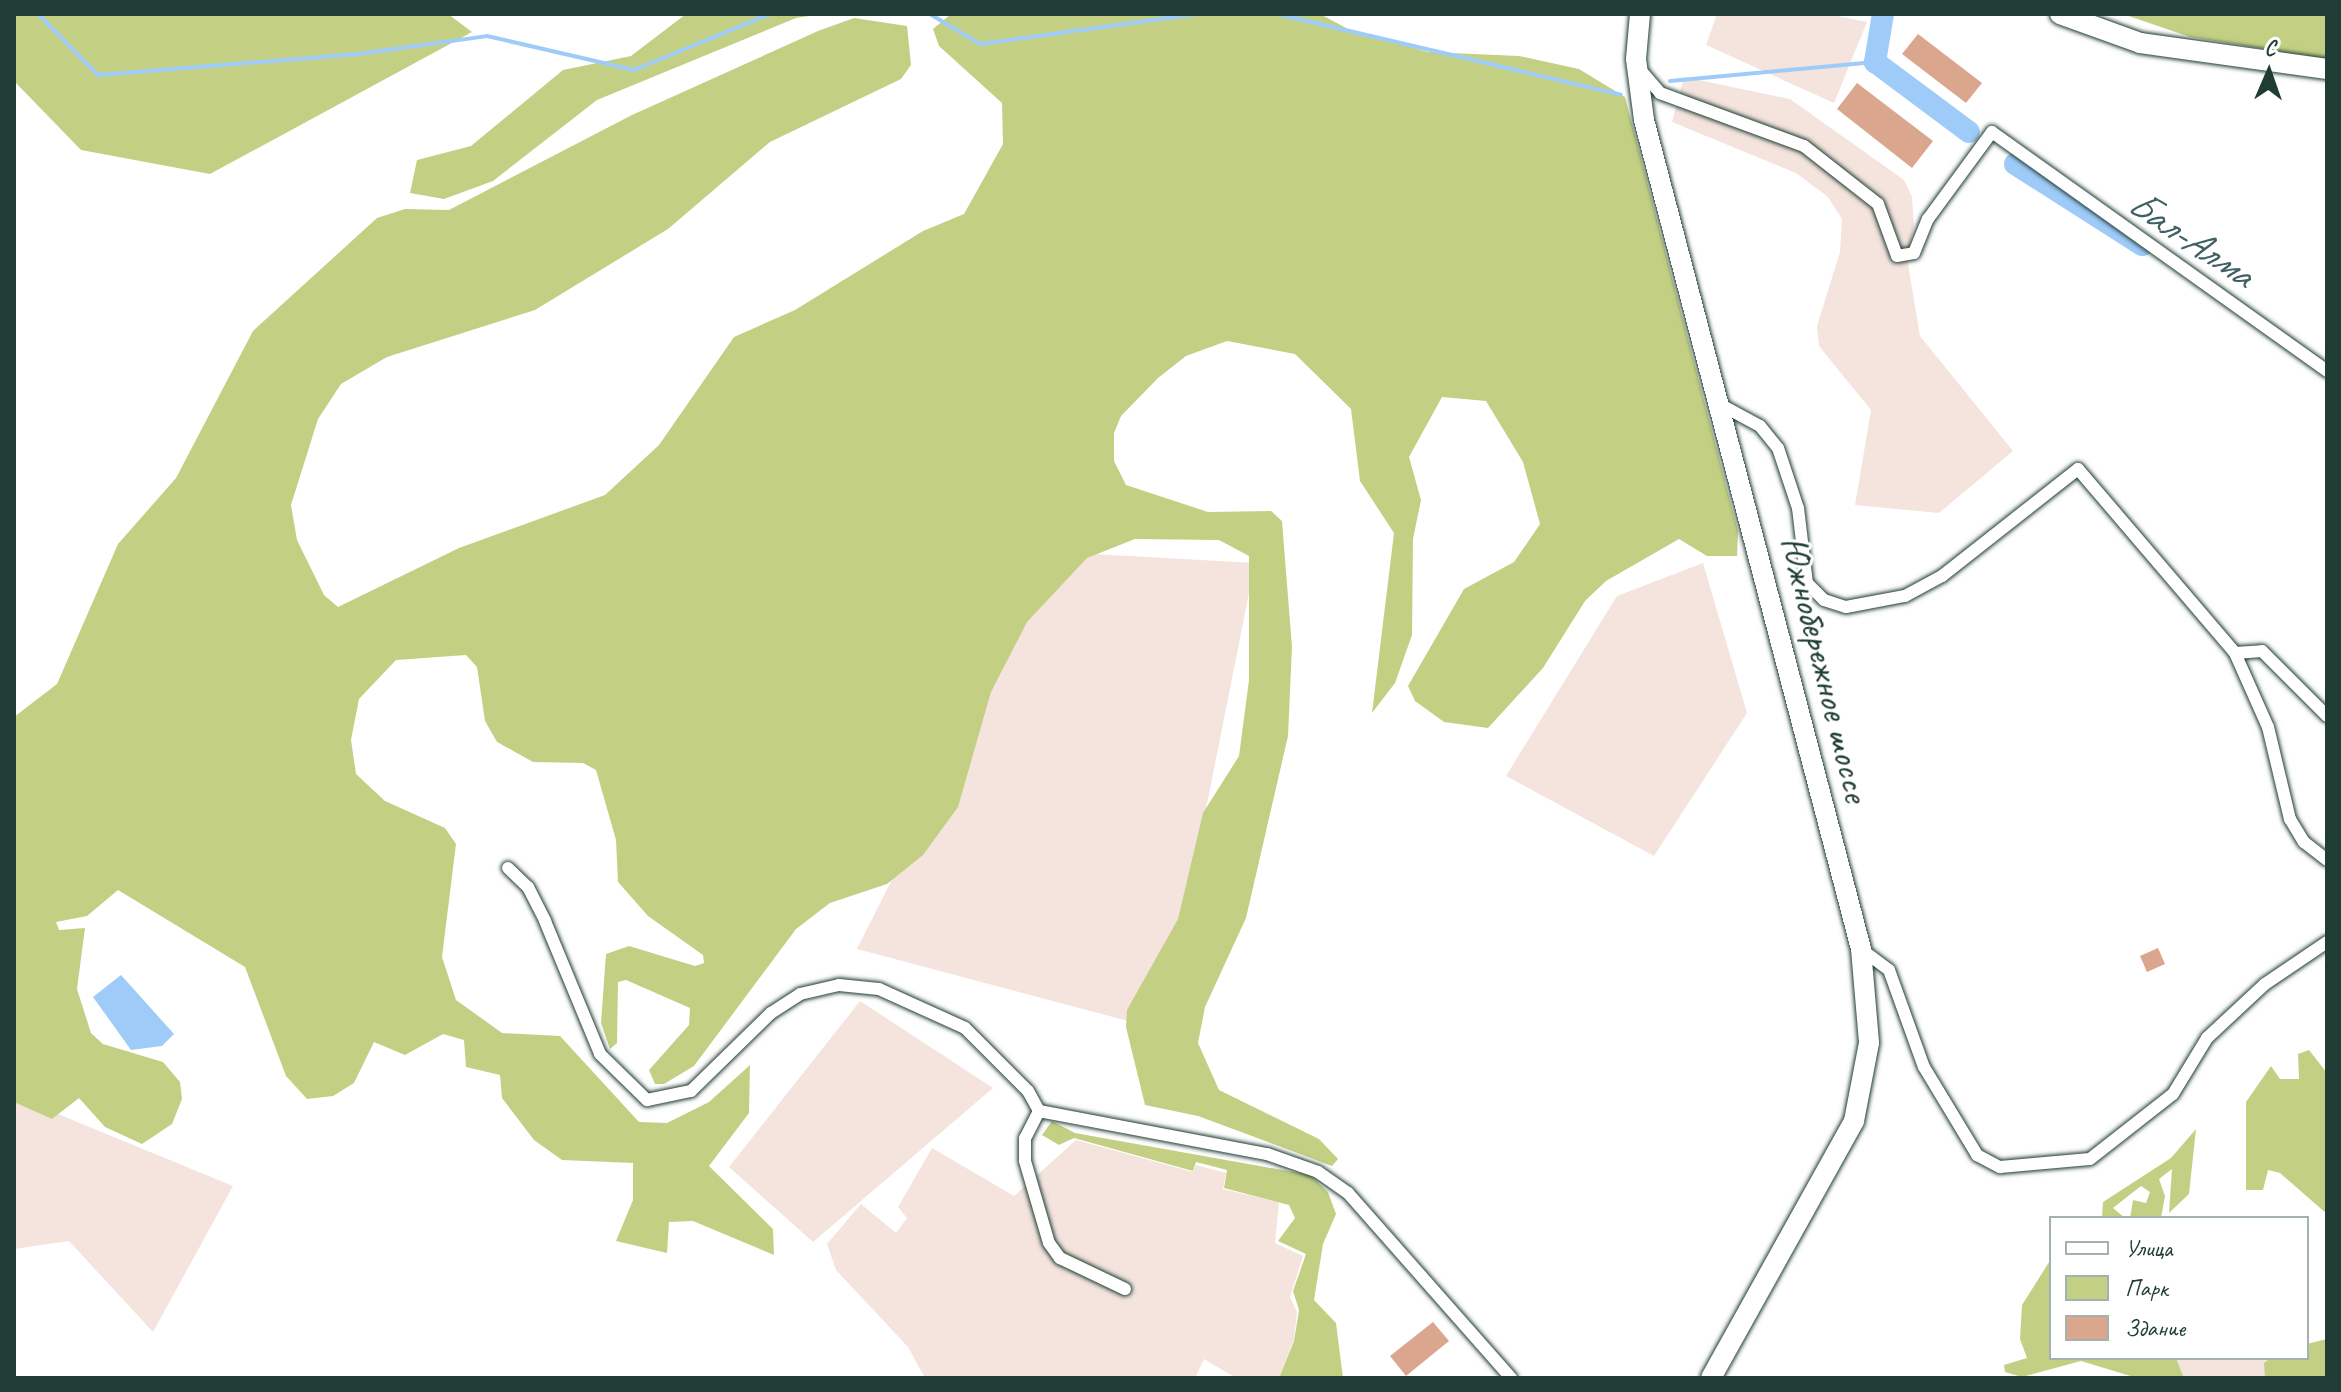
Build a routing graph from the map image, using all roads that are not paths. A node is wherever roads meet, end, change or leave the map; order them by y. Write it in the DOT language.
graph roads {
  1 [pos="1634,14"];
  2 [pos="1640,14"];
  3 [pos="2063,14"];
  4 [pos="1633,62"];
  5 [pos="2327,67"];
  6 [pos="2327,371"];
  7 [pos="1717,407"];
  8 [pos="2235,653"];
  9 [pos="2327,716"];
  10 [pos="2327,860"];
  11 [pos="508,868"];
  12 [pos="2327,942"];
  13 [pos="1856,949"];
  14 [pos="1039,1111"];
  15 [pos="1125,1289"];
  16 [pos="1511,1378"];
  17 [pos="1701,1378"];
  18 [pos="1711,1378"];
  1 -- 4 [label="highway, Южнобережное шоссе"];
  2 -- 4 [label="highway, Южнобережное шоссе"];
  3 -- 5 [label="highway"];
  4 -- 6 [label="street"];
  4 -- 7 [label="highway, Южнобережное шоссе"];
  7 -- 8 [label="street"];
  7 -- 13 [label="highway, Южнобережное шоссе"];
  8 -- 9 [label="street"];
  8 -- 10 [label="street"];
  11 -- 14 [label="street"];
  12 -- 13 [label="street"];
  13 -- 17 [label="highway, Южнобережное шоссе"];
  13 -- 18 [label="highway, Южнобережное шоссе"];
  14 -- 15 [label="street"];
  14 -- 16 [label="street"];
}
